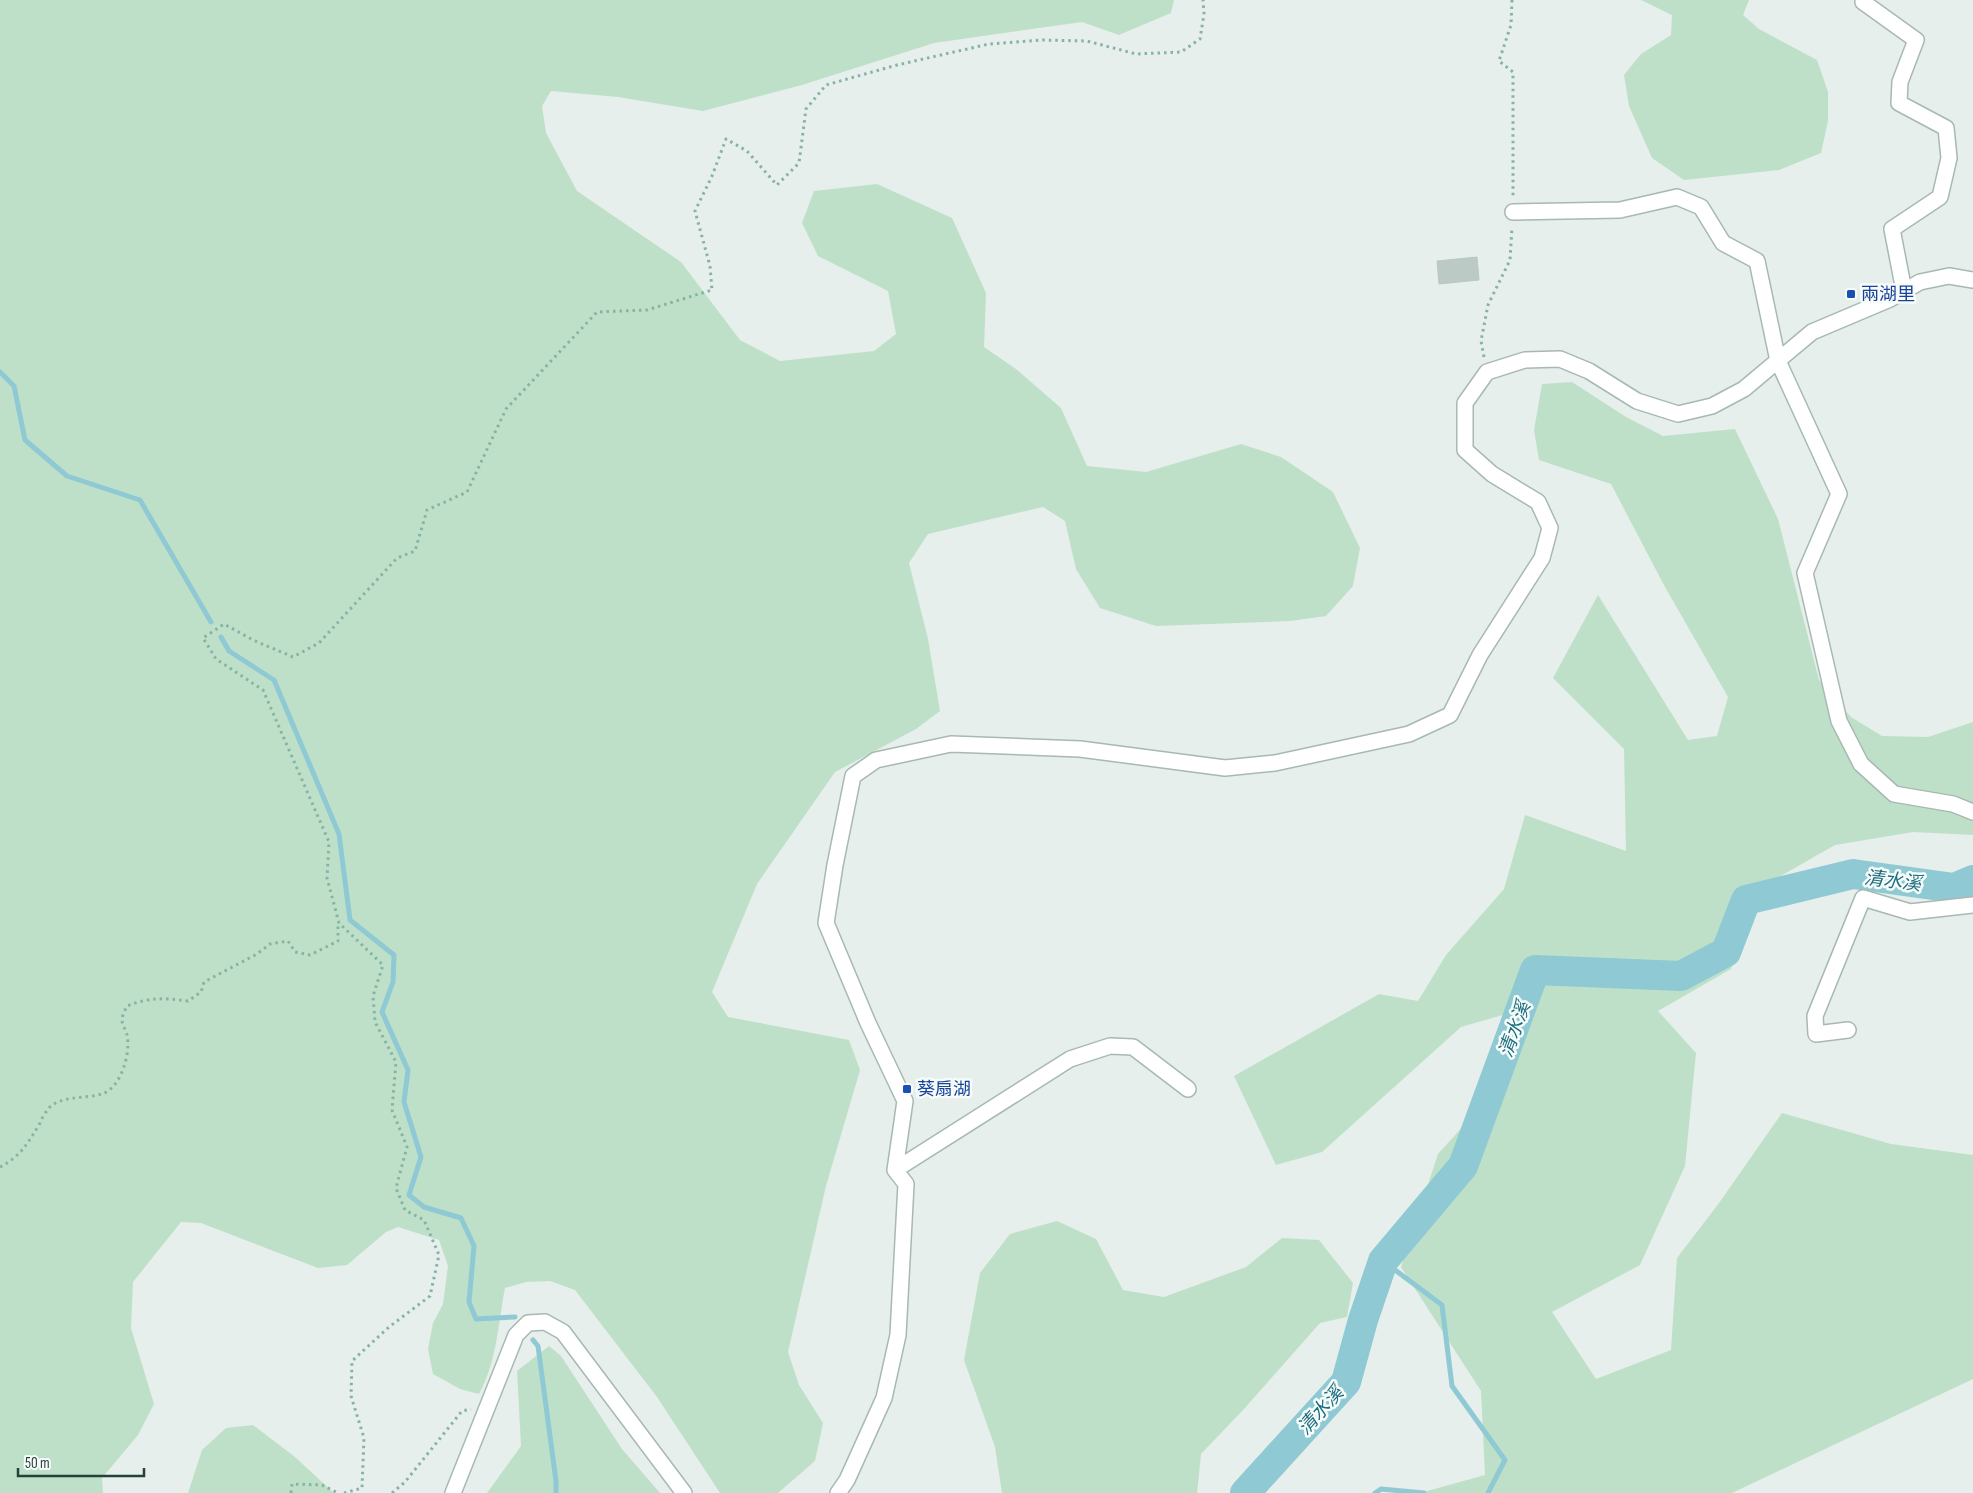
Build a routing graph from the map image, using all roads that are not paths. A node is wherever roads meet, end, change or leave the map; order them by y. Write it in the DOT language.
graph roads {
  1 [pos="1863,2"];
  2 [pos="1513,212"];
  3 [pos="1973,280"];
  4 [pos="1904,291"];
  5 [pos="1778,360"];
  6 [pos="1973,812"];
  7 [pos="1973,905"];
  8 [pos="1848,1030"];
  9 [pos="1188,1089"];
  10 [pos="895,1170"];
  11 [pos="453,1493"];
  12 [pos="684,1493"];
  13 [pos="838,1493"];
  1 -- 4 [label="street"];
  2 -- 5 [label="street"];
  3 -- 4 [label="street"];
  4 -- 5 [label="street"];
  5 -- 6 [label="street"];
  5 -- 10 [label="street"];
  7 -- 8 [label="street"];
  9 -- 10 [label="street"];
  10 -- 13 [label="street"];
  11 -- 12 [label="street"];
}
